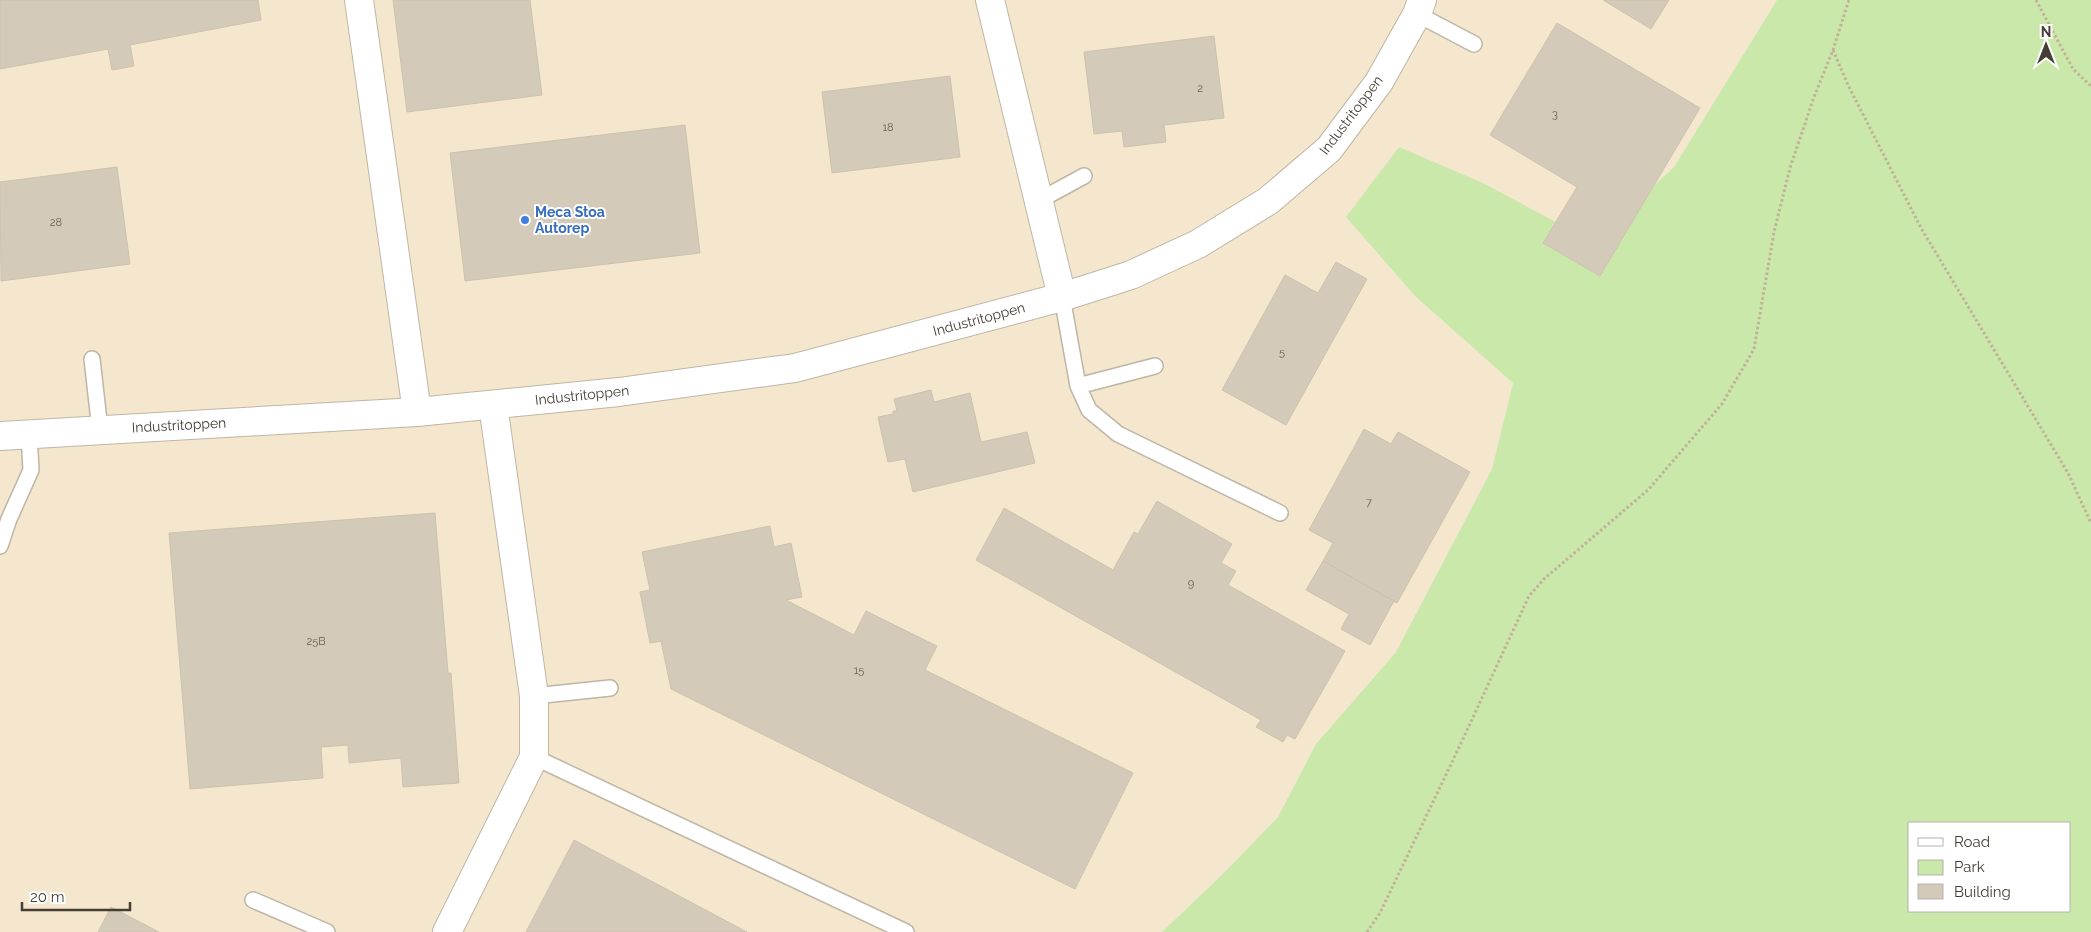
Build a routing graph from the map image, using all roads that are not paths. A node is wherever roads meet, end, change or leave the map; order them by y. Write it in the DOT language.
graph roads {
  1 [pos="359,0"];
  2 [pos="990,0"];
  3 [pos="1419,7"];
  4 [pos="1474,44"];
  5 [pos="1084,176"];
  6 [pos="1038,201"];
  7 [pos="1062,297"];
  8 [pos="92,359"];
  9 [pos="1155,366"];
  10 [pos="1078,386"];
  11 [pos="493,405"];
  12 [pos="417,412"];
  13 [pos="100,430"];
  14 [pos="29,434"];
  15 [pos="0,436"];
  16 [pos="1280,512"];
  17 [pos="0,546"];
  18 [pos="610,688"];
  19 [pos="534,696"];
  20 [pos="534,757"];
  21 [pos="253,900"];
  22 [pos="326,932"];
  23 [pos="447,932"];
  24 [pos="906,932"];
  1 -- 12 [label="street"];
  2 -- 6 [label="street"];
  3 -- 4 [label="lane"];
  3 -- 7 [label="street, Industritoppen"];
  5 -- 6 [label="lane"];
  6 -- 7 [label="street"];
  7 -- 10 [label="lane"];
  7 -- 11 [label="street, Industritoppen"];
  8 -- 13 [label="lane"];
  9 -- 10 [label="lane"];
  10 -- 16 [label="lane"];
  11 -- 12 [label="street, Industritoppen"];
  11 -- 19 [label="street"];
  12 -- 13 [label="street, Industritoppen"];
  13 -- 14 [label="street, Industritoppen"];
  14 -- 15 [label="street, Industritoppen"];
  14 -- 17 [label="lane"];
  18 -- 19 [label="lane"];
  19 -- 20 [label="street"];
  20 -- 23 [label="street"];
  20 -- 24 [label="lane"];
  21 -- 22 [label="lane"];
}
